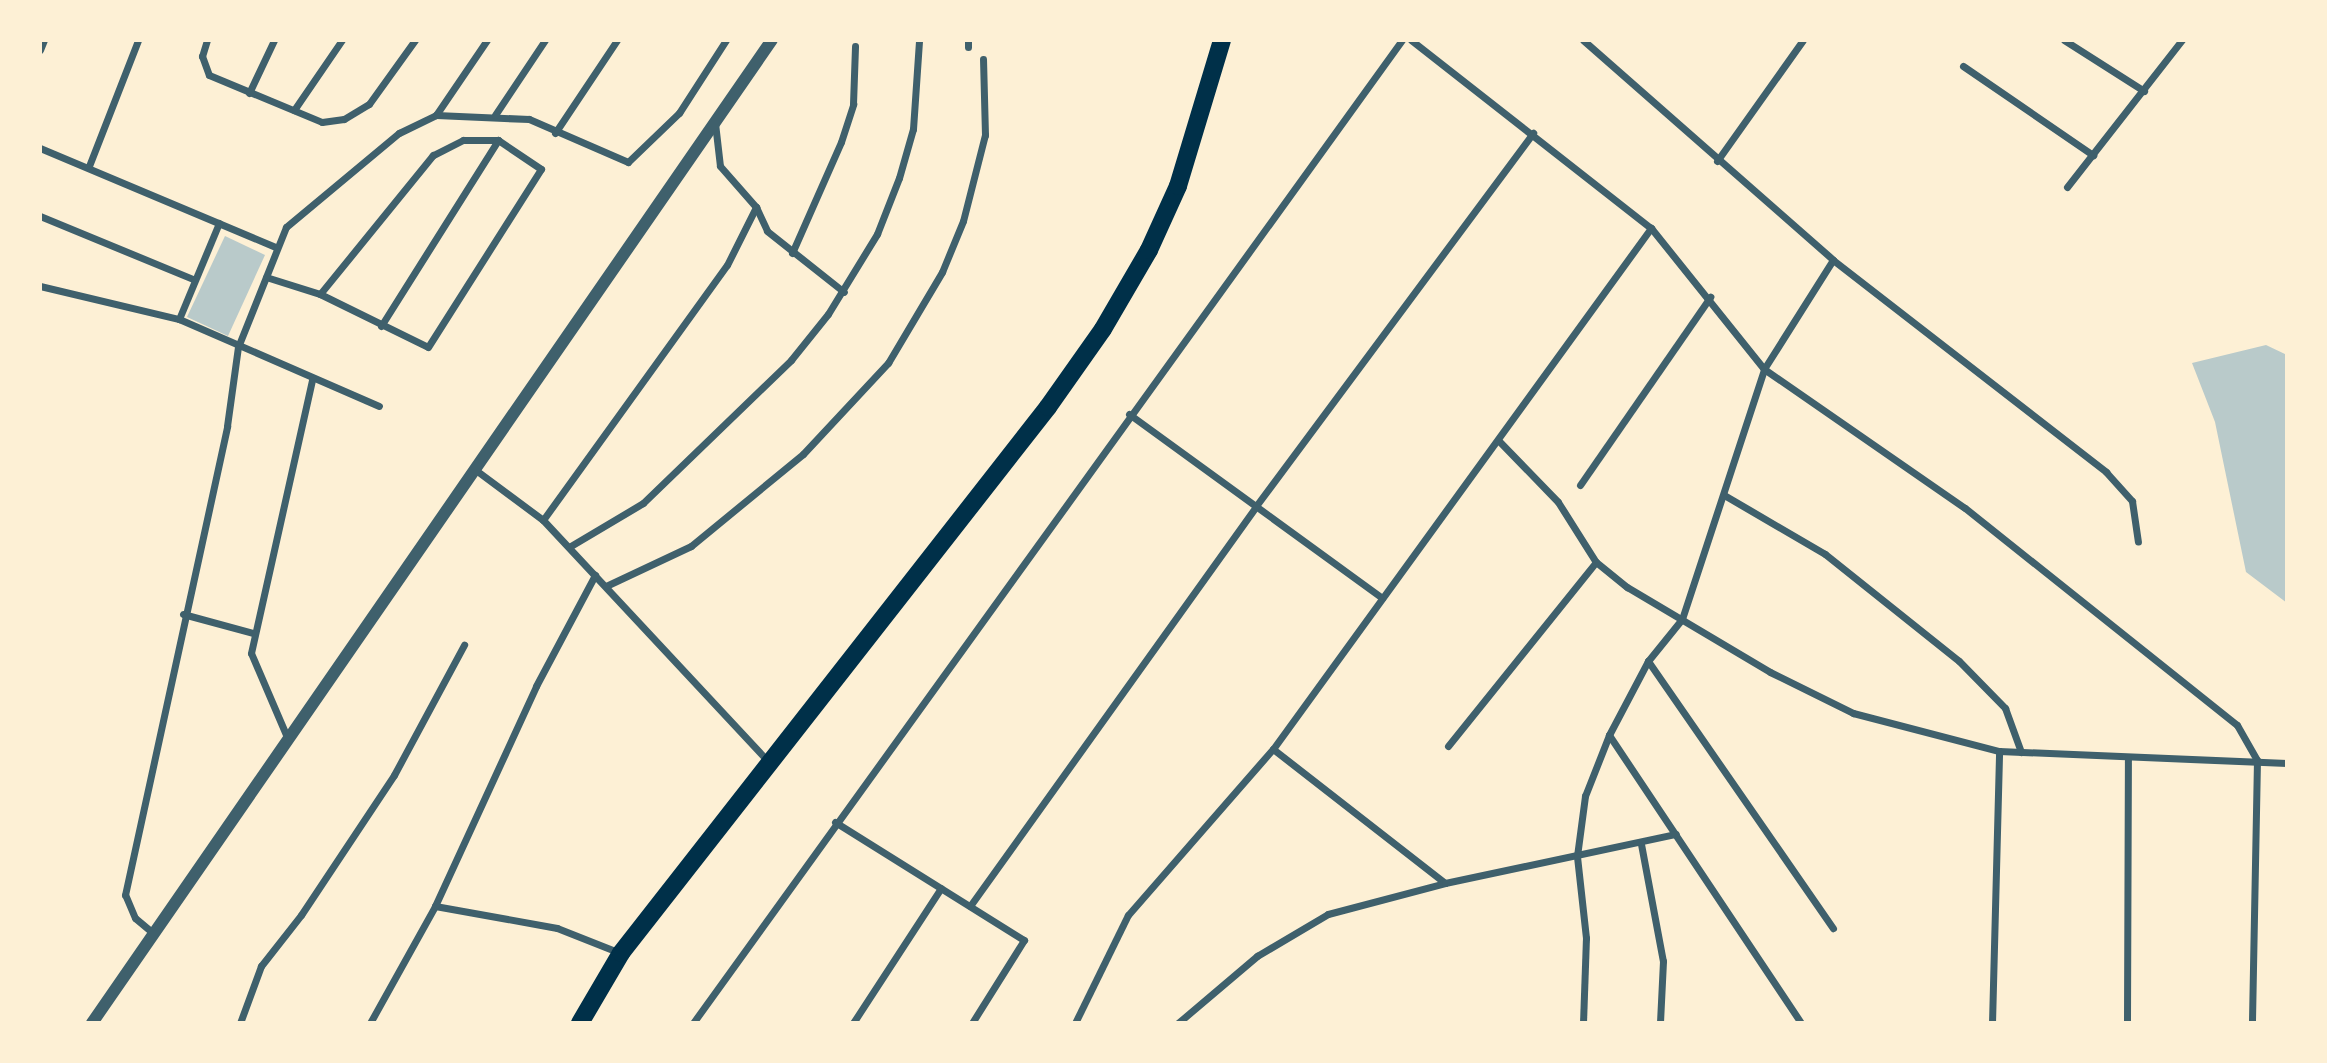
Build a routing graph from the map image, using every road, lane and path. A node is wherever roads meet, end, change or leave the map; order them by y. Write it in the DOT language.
graph roads {
  1 [pos="44,40"];
  2 [pos="138,40"];
  3 [pos="207,40"];
  4 [pos="274,40"];
  5 [pos="342,40"];
  6 [pos="415,40"];
  7 [pos="487,40"];
  8 [pos="545,40"];
  9 [pos="617,40"];
  10 [pos="726,40"];
  11 [pos="772,40"];
  12 [pos="919,40"];
  13 [pos="1222,40"];
  14 [pos="1402,40"];
  15 [pos="1411,40"];
  16 [pos="1583,40"];
  17 [pos="1803,40"];
  18 [pos="2064,40"];
  19 [pos="2182,40"];
  20 [pos="855,46"];
  21 [pos="40,50"];
  22 [pos="983,59"];
  23 [pos="1963,66"];
  24 [pos="2144,91"];
  25 [pos="249,93"];
  26 [pos="294,110"];
  27 [pos="436,115"];
  28 [pos="495,115"];
  29 [pos="715,122"];
  30 [pos="555,133"];
  31 [pos="1533,133"];
  32 [pos="498,140"];
  33 [pos="40,148"];
  34 [pos="2093,155"];
  35 [pos="1717,161"];
  36 [pos="89,166"];
  37 [pos="2067,187"];
  38 [pos="755,207"];
  39 [pos="40,216"];
  40 [pos="219,223"];
  41 [pos="1651,228"];
  42 [pos="276,247"];
  43 [pos="793,253"];
  44 [pos="1833,260"];
  45 [pos="266,277"];
  46 [pos="193,279"];
  47 [pos="40,286"];
  48 [pos="844,292"];
  49 [pos="320,294"];
  50 [pos="1710,297"];
  51 [pos="179,319"];
  52 [pos="381,326"];
  53 [pos="238,347"];
  54 [pos="1765,369"];
  55 [pos="312,379"];
  56 [pos="379,405"];
  57 [pos="1129,414"];
  58 [pos="1498,440"];
  59 [pos="473,468"];
  60 [pos="1580,485"];
  61 [pos="1724,495"];
  62 [pos="1256,506"];
  63 [pos="543,520"];
  64 [pos="2138,542"];
  65 [pos="569,547"];
  66 [pos="1596,562"];
  67 [pos="595,575"];
  68 [pos="606,586"];
  69 [pos="1382,598"];
  70 [pos="183,614"];
  71 [pos="1682,620"];
  72 [pos="253,633"];
  73 [pos="464,645"];
  74 [pos="1648,661"];
  75 [pos="1609,735"];
  76 [pos="286,737"];
  77 [pos="1448,746"];
  78 [pos="1273,750"];
  79 [pos="1999,751"];
  80 [pos="2021,752"];
  81 [pos="2128,757"];
  82 [pos="2257,760"];
  83 [pos="770,762"];
  84 [pos="2287,764"];
  85 [pos="835,822"];
  86 [pos="1676,834"];
  87 [pos="1642,844"];
  88 [pos="1577,856"];
  89 [pos="1445,883"];
  90 [pos="941,888"];
  91 [pos="435,906"];
  92 [pos="970,906"];
  93 [pos="1833,928"];
  94 [pos="153,933"];
  95 [pos="621,953"];
  96 [pos="92,1023"];
  97 [pos="240,1023"];
  98 [pos="370,1023"];
  99 [pos="580,1023"];
  100 [pos="693,1023"];
  101 [pos="853,1023"];
  102 [pos="972,1023"];
  103 [pos="1075,1023"];
  104 [pos="1178,1023"];
  105 [pos="1583,1023"];
  106 [pos="1660,1023"];
  107 [pos="1801,1023"];
  108 [pos="1992,1023"];
  109 [pos="2127,1023"];
  110 [pos="2252,1023"];
  1 -- 21 [label="street"];
  2 -- 36 [label="street"];
  3 -- 25 [label="street"];
  4 -- 25 [label="street"];
  5 -- 26 [label="street"];
  6 -- 26 [label="street"];
  7 -- 27 [label="street"];
  8 -- 28 [label="street"];
  9 -- 30 [label="street"];
  10 -- 30 [label="street"];
  11 -- 29 [label="street"];
  12 -- 48 [label="street"];
  13 -- 83 [label="main road"];
  14 -- 57 [label="street"];
  15 -- 31 [label="street"];
  16 -- 35 [label="street"];
  17 -- 35 [label="street"];
  18 -- 24 [label="street"];
  19 -- 24 [label="street"];
  20 -- 43 [label="street"];
  22 -- 68 [label="street"];
  23 -- 34 [label="street"];
  24 -- 34 [label="street"];
  25 -- 26 [label="street"];
  27 -- 28 [label="street"];
  27 -- 42 [label="street"];
  28 -- 30 [label="street"];
  29 -- 38 [label="street"];
  29 -- 59 [label="street"];
  31 -- 41 [label="street"];
  31 -- 62 [label="street"];
  32 -- 49 [label="street"];
  32 -- 52 [label="street"];
  32 -- 52 [label="street"];
  33 -- 36 [label="street"];
  34 -- 37 [label="street"];
  35 -- 44 [label="street"];
  36 -- 40 [label="street"];
  38 -- 43 [label="street"];
  38 -- 63 [label="street"];
  39 -- 46 [label="street"];
  40 -- 42 [label="street"];
  40 -- 46 [label="street"];
  41 -- 50 [label="street"];
  41 -- 58 [label="street"];
  42 -- 45 [label="street"];
  43 -- 48 [label="street"];
  44 -- 54 [label="street"];
  44 -- 64 [label="street"];
  45 -- 49 [label="street"];
  45 -- 53 [label="street"];
  46 -- 51 [label="street"];
  47 -- 51 [label="street"];
  48 -- 65 [label="street"];
  49 -- 52 [label="street"];
  50 -- 54 [label="street"];
  50 -- 60 [label="street"];
  51 -- 53 [label="street"];
  53 -- 55 [label="street"];
  53 -- 70 [label="street"];
  54 -- 61 [label="street"];
  54 -- 82 [label="street"];
  55 -- 56 [label="street"];
  55 -- 72 [label="street"];
  57 -- 62 [label="street"];
  57 -- 85 [label="street"];
  58 -- 66 [label="street"];
  58 -- 69 [label="street"];
  59 -- 63 [label="street"];
  59 -- 76 [label="street"];
  61 -- 71 [label="street"];
  61 -- 80 [label="street"];
  62 -- 69 [label="street"];
  62 -- 92 [label="street"];
  63 -- 65 [label="street"];
  65 -- 67 [label="street"];
  66 -- 71 [label="street"];
  66 -- 77 [label="street"];
  67 -- 68 [label="street"];
  67 -- 91 [label="street"];
  68 -- 83 [label="street"];
  69 -- 78 [label="street"];
  70 -- 72 [label="street"];
  70 -- 94 [label="street"];
  71 -- 74 [label="street"];
  71 -- 79 [label="street"];
  72 -- 76 [label="street"];
  73 -- 97 [label="street"];
  74 -- 75 [label="street"];
  74 -- 93 [label="street"];
  75 -- 86 [label="street"];
  75 -- 88 [label="street"];
  76 -- 94 [label="street"];
  78 -- 89 [label="street"];
  78 -- 103 [label="street"];
  79 -- 80 [label="street"];
  79 -- 108 [label="street"];
  80 -- 81 [label="street"];
  81 -- 82 [label="street"];
  81 -- 109 [label="street"];
  82 -- 84 [label="street"];
  82 -- 110 [label="street"];
  83 -- 95 [label="main road"];
  85 -- 90 [label="street"];
  85 -- 100 [label="street"];
  86 -- 87 [label="street"];
  86 -- 107 [label="street"];
  87 -- 88 [label="street"];
  87 -- 106 [label="street"];
  88 -- 89 [label="street"];
  88 -- 105 [label="street"];
  89 -- 104 [label="street"];
  90 -- 92 [label="street"];
  90 -- 101 [label="street"];
  91 -- 95 [label="street"];
  91 -- 98 [label="street"];
  92 -- 102 [label="street"];
  94 -- 96 [label="street"];
  95 -- 99 [label="main road"];
}
